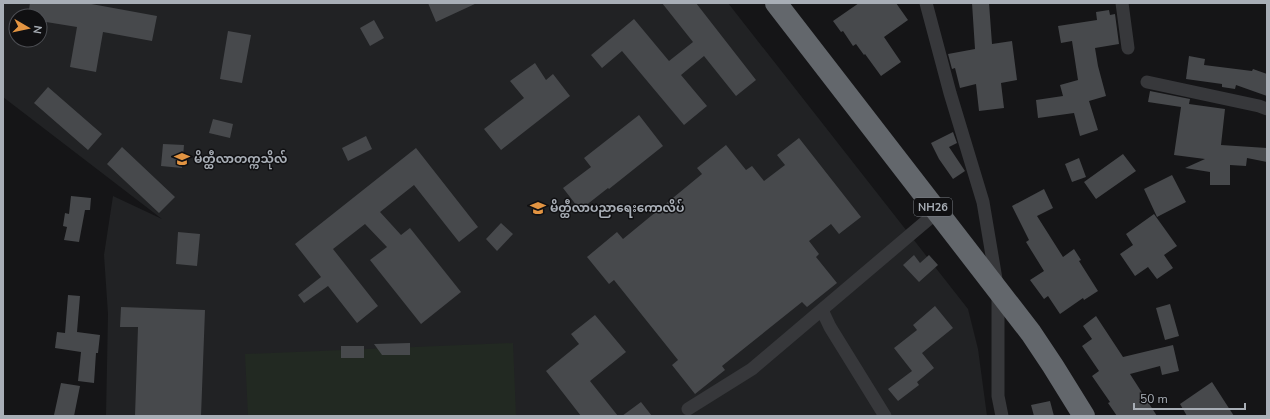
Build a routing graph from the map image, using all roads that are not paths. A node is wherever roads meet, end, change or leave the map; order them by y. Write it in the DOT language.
graph roads {
  1 [pos="776,3"];
  2 [pos="926,3"];
  3 [pos="1122,3"];
  4 [pos="1128,48"];
  5 [pos="1147,82"];
  6 [pos="1267,110"];
  7 [pos="937,212"];
  8 [pos="998,291"];
  9 [pos="822,310"];
  10 [pos="688,410"];
  11 [pos="885,416"];
  12 [pos="1002,416"];
  13 [pos="1084,416"];
  1 -- 7 [label="highway, NH26"];
  2 -- 8 [label="street"];
  3 -- 4 [label="street"];
  5 -- 6 [label="street"];
  7 -- 8 [label="highway, NH26"];
  7 -- 9 [label="street"];
  8 -- 12 [label="street"];
  8 -- 13 [label="highway, NH26"];
  9 -- 10 [label="street"];
  9 -- 11 [label="street"];
}
